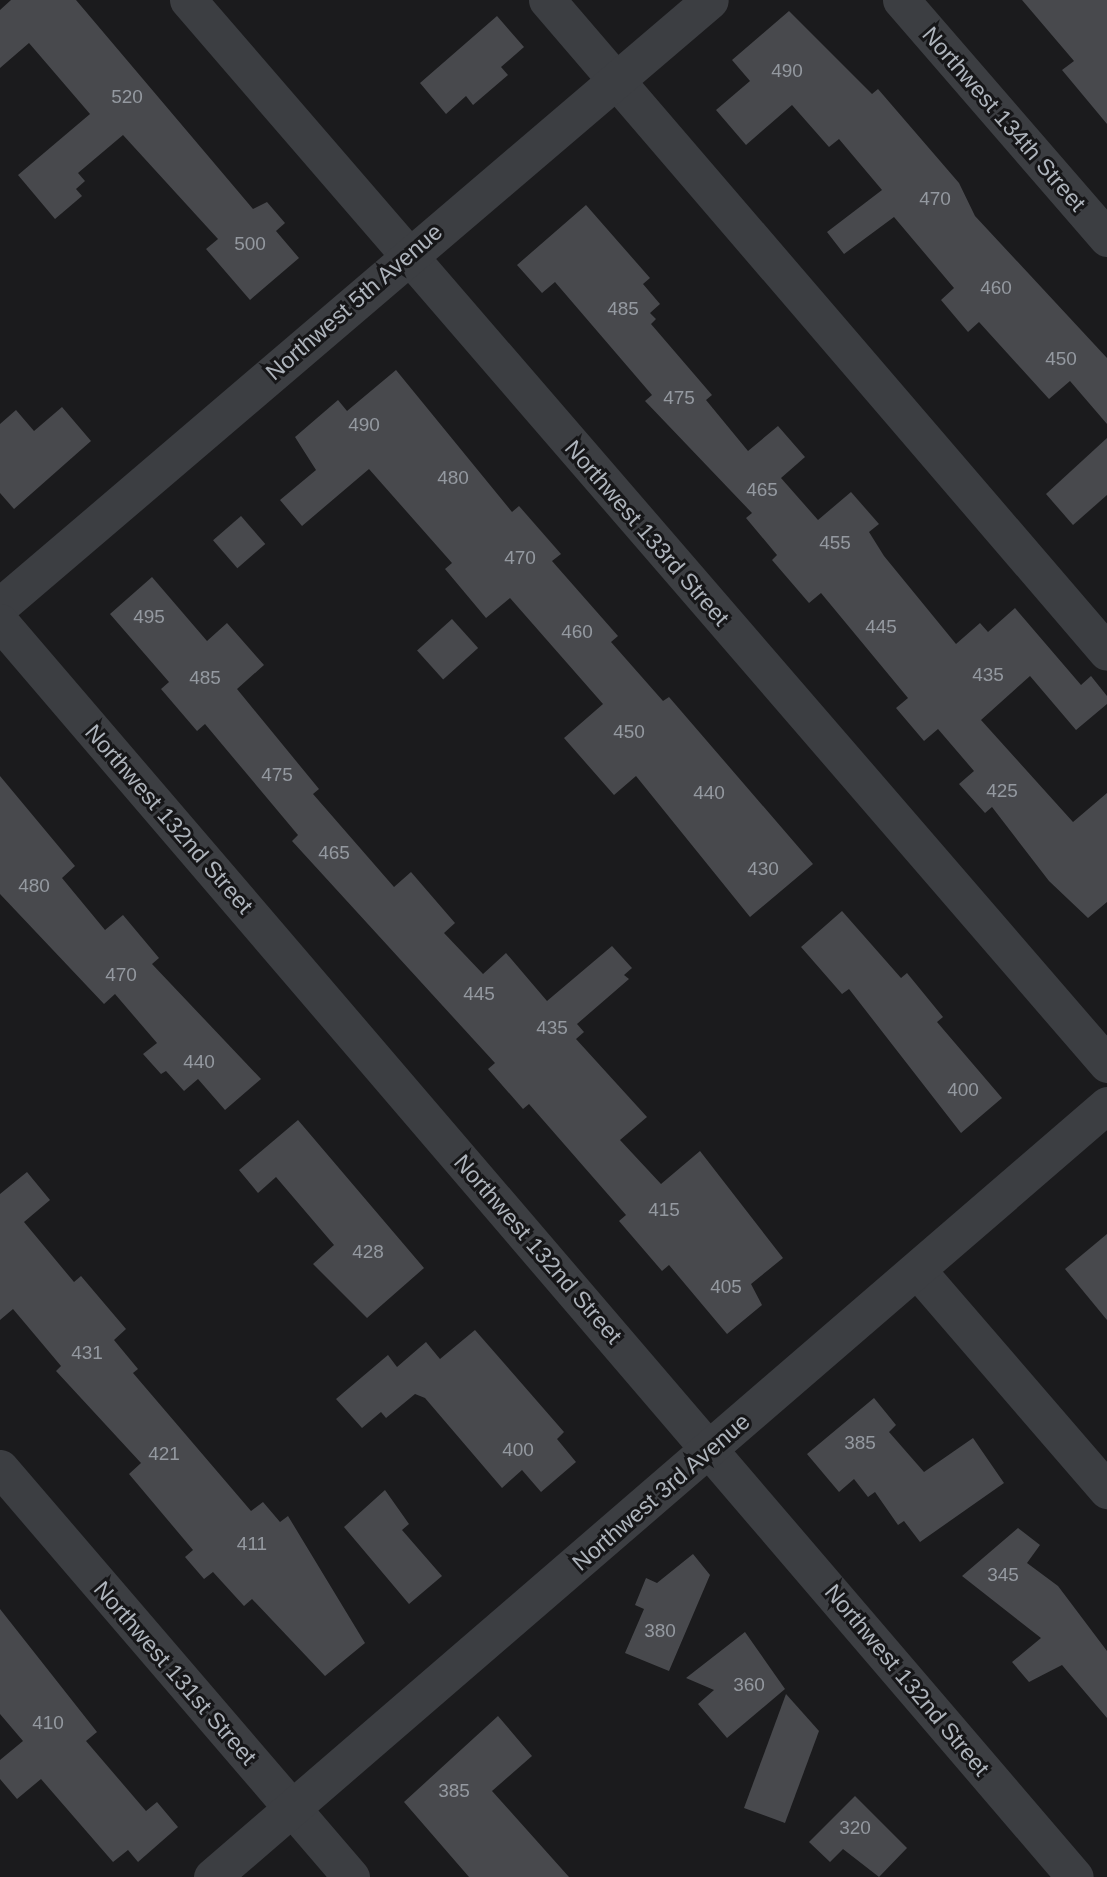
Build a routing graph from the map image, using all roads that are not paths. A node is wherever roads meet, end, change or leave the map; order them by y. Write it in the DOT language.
graph roads {
  1 [pos="188,0"];
  2 [pos="547,0"];
  3 [pos="710,0"];
  4 [pos="901,0"];
  5 [pos="615,80"];
  6 [pos="1107,238"];
  7 [pos="407,256"];
  8 [pos="0,606"];
  9 [pos="0,622"];
  10 [pos="1107,652"];
  11 [pos="1107,1064"];
  12 [pos="1107,1105"];
  13 [pos="917,1270"];
  14 [pos="711,1449"];
  15 [pos="0,1468"];
  16 [pos="1107,1490"];
  17 [pos="292,1809"];
  18 [pos="212,1877"];
  19 [pos="351,1877"];
  20 [pos="1074,1877"];
  1 -- 7 [label="street, Northwest 133rd Street"];
  2 -- 5 [label="street"];
  3 -- 5 [label="street, Northwest 5th Avenue"];
  4 -- 6 [label="street, Northwest 134th Street"];
  5 -- 7 [label="street, Northwest 5th Avenue"];
  5 -- 10 [label="street"];
  7 -- 8 [label="street, Northwest 5th Avenue"];
  7 -- 11 [label="street, Northwest 133rd Street"];
  9 -- 14 [label="street, Northwest 132nd Street"];
  12 -- 13 [label="street, Northwest 3rd Avenue"];
  13 -- 14 [label="street, Northwest 3rd Avenue"];
  13 -- 16 [label="street"];
  14 -- 17 [label="street, Northwest 3rd Avenue"];
  14 -- 20 [label="street, Northwest 132nd Street"];
  15 -- 17 [label="street, Northwest 131st Street"];
  17 -- 18 [label="street, Northwest 3rd Avenue"];
  17 -- 19 [label="street, Northwest 131st Street"];
}
